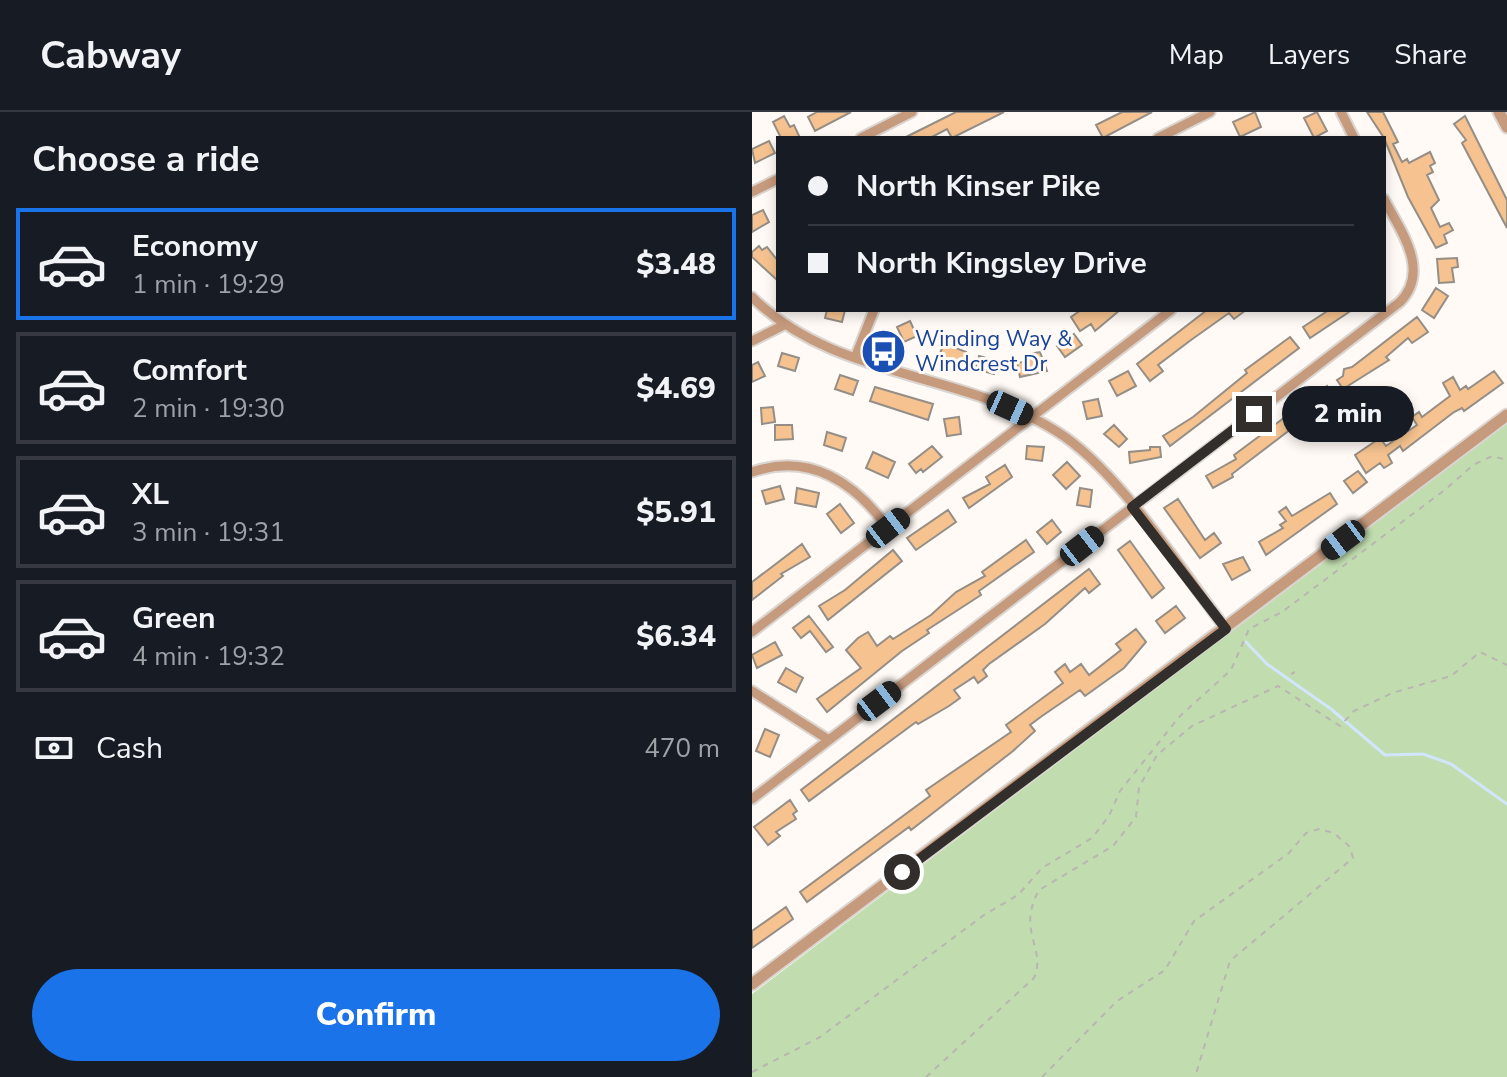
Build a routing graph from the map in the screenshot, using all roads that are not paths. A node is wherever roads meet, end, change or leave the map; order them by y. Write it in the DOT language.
graph roads {
  1 [pos="912,112"];
  2 [pos="1210,112"];
  3 [pos="1341,112"];
  4 [pos="1499,112"];
  5 [pos="1507,127"];
  6 [pos="865,136"];
  7 [pos="1162,136"];
  8 [pos="1353,136"];
  9 [pos="776,180"];
  10 [pos="752,192"];
  11 [pos="1386,203"];
  12 [pos="752,297"];
  13 [pos="873,312"];
  14 [pos="1168,312"];
  15 [pos="784,325"];
  16 [pos="752,341"];
  17 [pos="855,358"];
  18 [pos="1507,415"];
  19 [pos="1031,417"];
  20 [pos="752,472"];
  21 [pos="1132,507"];
  22 [pos="888,528"];
  23 [pos="1226,629"];
  24 [pos="752,632"];
  25 [pos="752,691"];
  26 [pos="829,740"];
  27 [pos="752,799"];
  28 [pos="752,984"];
  1 -- 6 [label="street"];
  2 -- 7 [label="street"];
  3 -- 8 [label="street"];
  4 -- 5 [label="street"];
  9 -- 10 [label="street"];
  11 -- 21 [label="street"];
  12 -- 15 [label="street"];
  13 -- 17 [label="street"];
  14 -- 19 [label="street"];
  15 -- 16 [label="street"];
  15 -- 17 [label="street"];
  17 -- 19 [label="street"];
  18 -- 23 [label="street"];
  19 -- 21 [label="street"];
  19 -- 22 [label="street"];
  20 -- 22 [label="street"];
  21 -- 23 [label="street"];
  21 -- 26 [label="street"];
  22 -- 24 [label="street"];
  23 -- 28 [label="street"];
  25 -- 26 [label="street"];
  26 -- 27 [label="street"];
}
